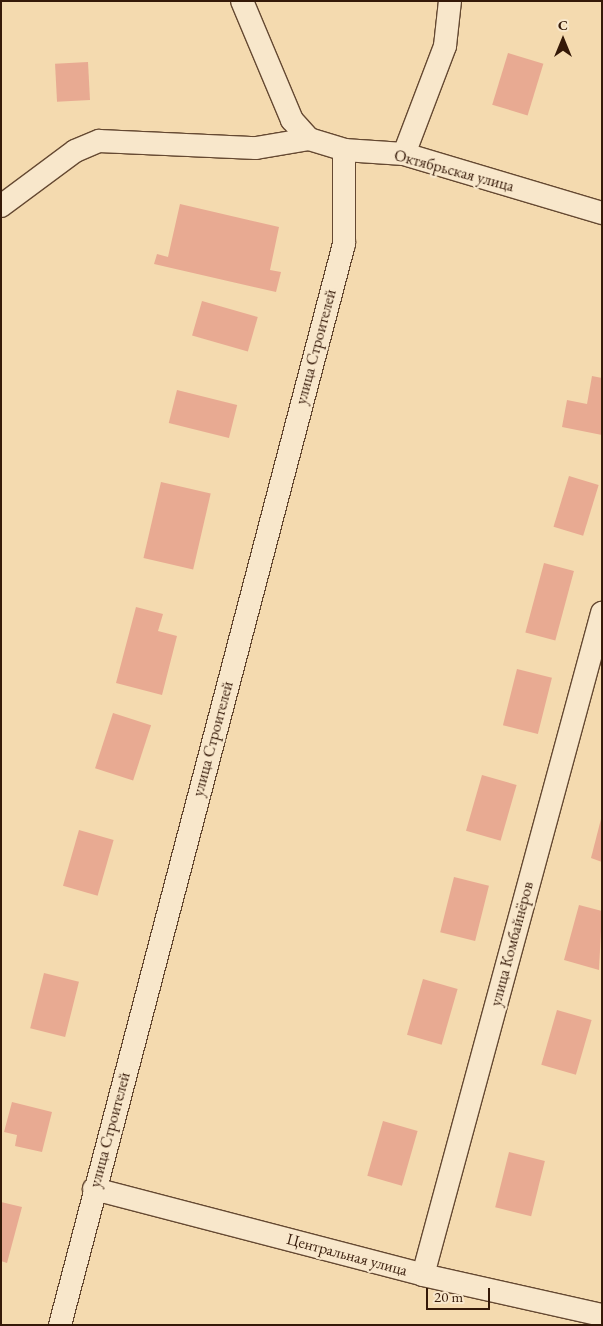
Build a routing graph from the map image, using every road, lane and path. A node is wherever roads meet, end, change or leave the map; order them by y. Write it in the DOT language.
graph roads {
  1 [pos="242,1"];
  2 [pos="450,1"];
  3 [pos="309,139"];
  4 [pos="344,150"];
  5 [pos="404,154"];
  6 [pos="1,206"];
  7 [pos="602,213"];
  8 [pos="602,613"];
  9 [pos="94,1189"];
  10 [pos="423,1274"];
  11 [pos="602,1315"];
  12 [pos="60,1325"];
  1 -- 3 [label="street"];
  2 -- 5 [label="street"];
  3 -- 4 [label="street, Октябрьская улица"];
  3 -- 6 [label="street"];
  4 -- 5 [label="street, Октябрьская улица"];
  4 -- 9 [label="street, улица Строителей"];
  5 -- 7 [label="street, Октябрьская улица"];
  8 -- 10 [label="street, улица Комбайнёров"];
  9 -- 10 [label="street, Центральная улица"];
  9 -- 12 [label="street, улица Строителей"];
  10 -- 11 [label="street, Центральная улица"];
}
